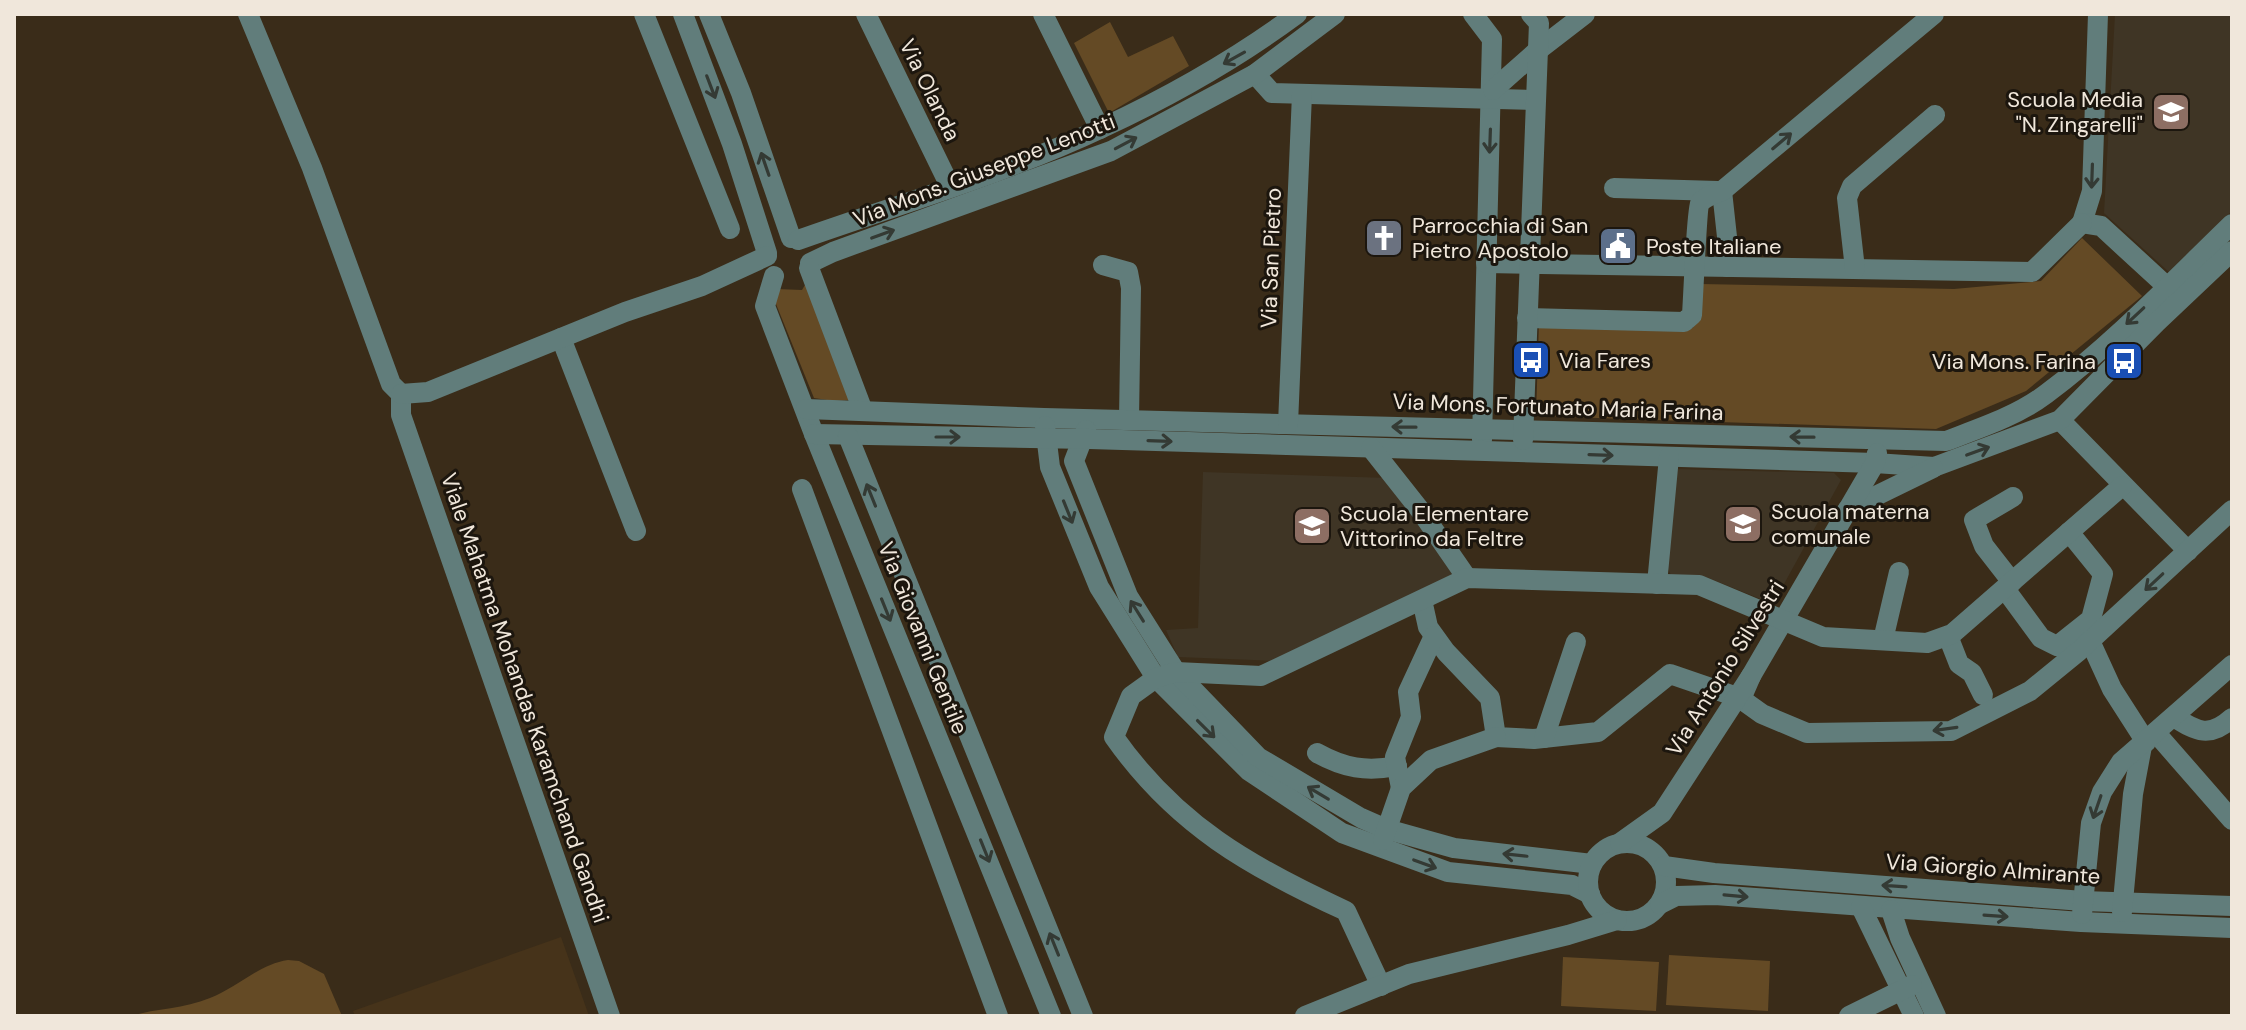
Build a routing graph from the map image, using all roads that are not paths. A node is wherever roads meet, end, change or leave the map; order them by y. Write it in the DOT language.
graph roads {
  1 [pos="248,14"];
  2 [pos="644,14"];
  3 [pos="683,14"];
  4 [pos="709,14"];
  5 [pos="866,14"];
  6 [pos="1043,14"];
  7 [pos="1297,14"];
  8 [pos="1335,14"];
  9 [pos="1473,14"];
  10 [pos="1531,14"];
  11 [pos="1585,14"];
  12 [pos="1934,14"];
  13 [pos="2098,14"];
  14 [pos="1537,51"];
  15 [pos="1255,74"];
  16 [pos="1302,94"];
  17 [pos="1492,94"];
  18 [pos="1535,100"];
  19 [pos="1935,115"];
  20 [pos="1100,129"];
  21 [pos="950,186"];
  22 [pos="1614,188"];
  23 [pos="1722,191"];
  24 [pos="2082,223"];
  25 [pos="2232,224"];
  26 [pos="730,229"];
  27 [pos="794,239"];
  28 [pos="2232,251"];
  29 [pos="1486,263"];
  30 [pos="1529,264"];
  31 [pos="770,265"];
  32 [pos="810,265"];
  33 [pos="1103,265"];
  34 [pos="1697,267"];
  35 [pos="1727,267"];
  36 [pos="1855,269"];
  37 [pos="2169,297"];
  38 [pos="1527,318"];
  39 [pos="561,338"];
  40 [pos="401,394"];
  41 [pos="806,409"];
  42 [pos="863,411"];
  43 [pos="1090,419"];
  44 [pos="1129,420"];
  45 [pos="2060,420"];
  46 [pos="1288,424"];
  47 [pos="1045,428"];
  48 [pos="1482,429"];
  49 [pos="1523,430"];
  50 [pos="814,434"];
  51 [pos="848,436"];
  52 [pos="1082,439"];
  53 [pos="1880,439"];
  54 [pos="1371,448"];
  55 [pos="1482,452"];
  56 [pos="1523,452"];
  57 [pos="1669,457"];
  58 [pos="1875,463"];
  59 [pos="1934,467"];
  60 [pos="2122,486"];
  61 [pos="802,489"];
  62 [pos="2013,497"];
  63 [pos="1847,510"];
  64 [pos="2232,510"];
  65 [pos="636,531"];
  66 [pos="2069,532"];
  67 [pos="2188,551"];
  68 [pos="1899,572"];
  69 [pos="1467,578"];
  70 [pos="1657,584"];
  71 [pos="2008,586"];
  72 [pos="1422,600"];
  73 [pos="1784,619"];
  74 [pos="1434,636"];
  75 [pos="1948,636"];
  76 [pos="1883,640"];
  77 [pos="2090,641"];
  78 [pos="1576,642"];
  79 [pos="2232,665"];
  80 [pos="1166,675"];
  81 [pos="1751,676"];
  82 [pos="1983,695"];
  83 [pos="1737,697"];
  84 [pos="2174,717"];
  85 [pos="2232,718"];
  86 [pos="1496,737"];
  87 [pos="1544,738"];
  88 [pos="2148,740"];
  89 [pos="1317,753"];
  90 [pos="1397,766"];
  91 [pos="1401,788"];
  92 [pos="1662,813"];
  93 [pos="2230,814"];
  94 [pos="1383,838"];
  95 [pos="1620,843"];
  96 [pos="1659,860"];
  97 [pos="1592,864"];
  98 [pos="1591,896"];
  99 [pos="2083,901"];
  100 [pos="2123,902"];
  101 [pos="1660,904"];
  102 [pos="2232,906"];
  103 [pos="1861,907"];
  104 [pos="1891,910"];
  105 [pos="1617,920"];
  106 [pos="2081,922"];
  107 [pos="2121,924"];
  108 [pos="2232,928"];
  109 [pos="1568,935"];
  110 [pos="1911,985"];
  111 [pos="1381,986"];
  112 [pos="610,1016"];
  113 [pos="998,1016"];
  114 [pos="1051,1016"];
  115 [pos="1083,1016"];
  116 [pos="1305,1016"];
  117 [pos="1849,1016"];
  118 [pos="1914,1016"];
  119 [pos="1936,1016"];
  1 -- 40 [label="street, Viale Mahatma Mohandas Karamchand Gandhi"];
  2 -- 26 [label="street"];
  3 -- 31 [label="street, one-way"];
  27 -- 4 [label="street, one-way"];
  5 -- 21 [label="street, Via Olanda"];
  6 -- 20 [label="street"];
  7 -- 20 [label="street, one-way"];
  8 -- 15 [label="street, Via Mons. Giuseppe Lenotti"];
  9 -- 17 [label="street"];
  10 -- 14 [label="street"];
  11 -- 14 [label="street"];
  23 -- 12 [label="street, one-way"];
  13 -- 24 [label="street, one-way"];
  14 -- 17 [label="street"];
  14 -- 18 [label="street"];
  15 -- 16 [label="street"];
  32 -- 15 [label="street, Via Mons. Giuseppe Lenotti, one-way"];
  16 -- 17 [label="street"];
  16 -- 46 [label="street, Via San Pietro"];
  17 -- 18 [label="street"];
  17 -- 29 [label="street, one-way"];
  18 -- 30 [label="street"];
  19 -- 36 [label="street"];
  20 -- 21 [label="street"];
  21 -- 27 [label="street"];
  22 -- 23 [label="street"];
  23 -- 34 [label="street"];
  23 -- 35 [label="street"];
  24 -- 36 [label="street"];
  24 -- 37 [label="street"];
  25 -- 37 [label="street, Via Mons. Fortunato Maria Farina"];
  27 -- 31 [label="street"];
  27 -- 32 [label="street"];
  28 -- 37 [label="street, Via Mons. Fortunato Maria Farina"];
  29 -- 30 [label="street"];
  29 -- 48 [label="street"];
  30 -- 34 [label="street"];
  30 -- 38 [label="street"];
  31 -- 32 [label="street"];
  31 -- 39 [label="street"];
  31 -- 41 [label="street, Via Giovanni Gentile"];
  32 -- 42 [label="street"];
  33 -- 44 [label="street"];
  34 -- 35 [label="street"];
  34 -- 38 [label="street"];
  35 -- 36 [label="street"];
  37 -- 45 [label="street, Via Mons. Fortunato Maria Farina"];
  37 -- 53 [label="street, Via Mons. Fortunato Maria Farina, one-way"];
  38 -- 49 [label="street"];
  39 -- 40 [label="street"];
  39 -- 65 [label="street"];
  40 -- 112 [label="street, Viale Mahatma Mohandas Karamchand Gandhi"];
  41 -- 42 [label="street, Via Mons. Fortunato Maria Farina"];
  41 -- 50 [label="street, Via Giovanni Gentile"];
  42 -- 47 [label="street, Via Mons. Fortunato Maria Farina"];
  43 -- 44 [label="street, Via Mons. Fortunato Maria Farina"];
  43 -- 47 [label="street, Via Mons. Fortunato Maria Farina"];
  43 -- 52 [label="street"];
  44 -- 46 [label="street, Via Mons. Fortunato Maria Farina"];
  59 -- 45 [label="street, Via Mons. Fortunato Maria Farina, one-way"];
  45 -- 60 [label="street"];
  48 -- 46 [label="street, Via Mons. Fortunato Maria Farina, one-way"];
  51 -- 47 [label="street, Via Mons. Fortunato Maria Farina, one-way"];
  47 -- 52 [label="street, Via Mons. Fortunato Maria Farina"];
  47 -- 80 [label="street, one-way"];
  48 -- 49 [label="street, Via Mons. Fortunato Maria Farina"];
  48 -- 55 [label="street"];
  53 -- 49 [label="street, Via Mons. Fortunato Maria Farina, one-way"];
  49 -- 56 [label="street"];
  50 -- 51 [label="street, Via Mons. Fortunato Maria Farina"];
  50 -- 114 [label="street, Via Giovanni Gentile, one-way"];
  115 -- 51 [label="street, Via Giovanni Gentile, one-way"];
  52 -- 54 [label="street, Via Mons. Fortunato Maria Farina, one-way"];
  80 -- 52 [label="street, one-way"];
  53 -- 58 [label="street, Via Antonio Silvestri"];
  54 -- 55 [label="street, Via Mons. Fortunato Maria Farina"];
  54 -- 69 [label="street"];
  55 -- 56 [label="street, Via Mons. Fortunato Maria Farina"];
  56 -- 57 [label="street, Via Mons. Fortunato Maria Farina, one-way"];
  57 -- 58 [label="street, Via Mons. Fortunato Maria Farina"];
  57 -- 70 [label="street"];
  58 -- 59 [label="street, Via Mons. Fortunato Maria Farina"];
  58 -- 63 [label="street, Via Antonio Silvestri"];
  59 -- 63 [label="street"];
  60 -- 66 [label="street"];
  60 -- 67 [label="street"];
  61 -- 113 [label="street"];
  62 -- 71 [label="street"];
  63 -- 73 [label="street, Via Antonio Silvestri"];
  64 -- 67 [label="street"];
  66 -- 71 [label="street"];
  66 -- 71 [label="street"];
  67 -- 77 [label="street, one-way"];
  68 -- 76 [label="street"];
  69 -- 70 [label="street"];
  69 -- 72 [label="street"];
  70 -- 73 [label="street"];
  71 -- 75 [label="street"];
  72 -- 74 [label="street"];
  72 -- 80 [label="street"];
  73 -- 76 [label="street"];
  73 -- 81 [label="street, Via Antonio Silvestri"];
  74 -- 86 [label="street"];
  74 -- 90 [label="street"];
  75 -- 76 [label="street"];
  75 -- 82 [label="street"];
  77 -- 81 [label="street, one-way"];
  77 -- 88 [label="street"];
  78 -- 87 [label="street"];
  79 -- 84 [label="street"];
  80 -- 94 [label="street"];
  80 -- 111 [label="street"];
  81 -- 83 [label="street, Via Antonio Silvestri"];
  83 -- 87 [label="street"];
  83 -- 92 [label="street, Via Antonio Silvestri"];
  84 -- 85 [label="street"];
  84 -- 88 [label="street"];
  86 -- 87 [label="street"];
  86 -- 91 [label="street"];
  88 -- 93 [label="street"];
  88 -- 99 [label="street, one-way"];
  88 -- 100 [label="street"];
  89 -- 90 [label="street"];
  90 -- 91 [label="street"];
  91 -- 94 [label="street"];
  92 -- 95 [label="street, Via Antonio Silvestri"];
  92 -- 96 [label="street, Via Antonio Silvestri"];
  97 -- 94 [label="street, one-way"];
  94 -- 98 [label="street, one-way"];
  95 -- 96 [label="street"];
  95 -- 97 [label="street"];
  99 -- 96 [label="street, Via Giorgio Almirante, one-way"];
  96 -- 101 [label="street"];
  97 -- 98 [label="street"];
  98 -- 105 [label="street"];
  98 -- 109 [label="street"];
  99 -- 100 [label="street, Via Giorgio Almirante"];
  99 -- 106 [label="street"];
  100 -- 102 [label="street"];
  100 -- 107 [label="street, Via Giorgio Almirante"];
  101 -- 103 [label="street, one-way"];
  101 -- 105 [label="street"];
  103 -- 104 [label="street"];
  103 -- 110 [label="street"];
  104 -- 106 [label="street, one-way"];
  104 -- 110 [label="street"];
  105 -- 109 [label="street"];
  106 -- 107 [label="street"];
  107 -- 108 [label="street"];
  109 -- 111 [label="street"];
  110 -- 117 [label="street"];
  110 -- 118 [label="street"];
  110 -- 119 [label="street"];
  111 -- 116 [label="street"];
}
